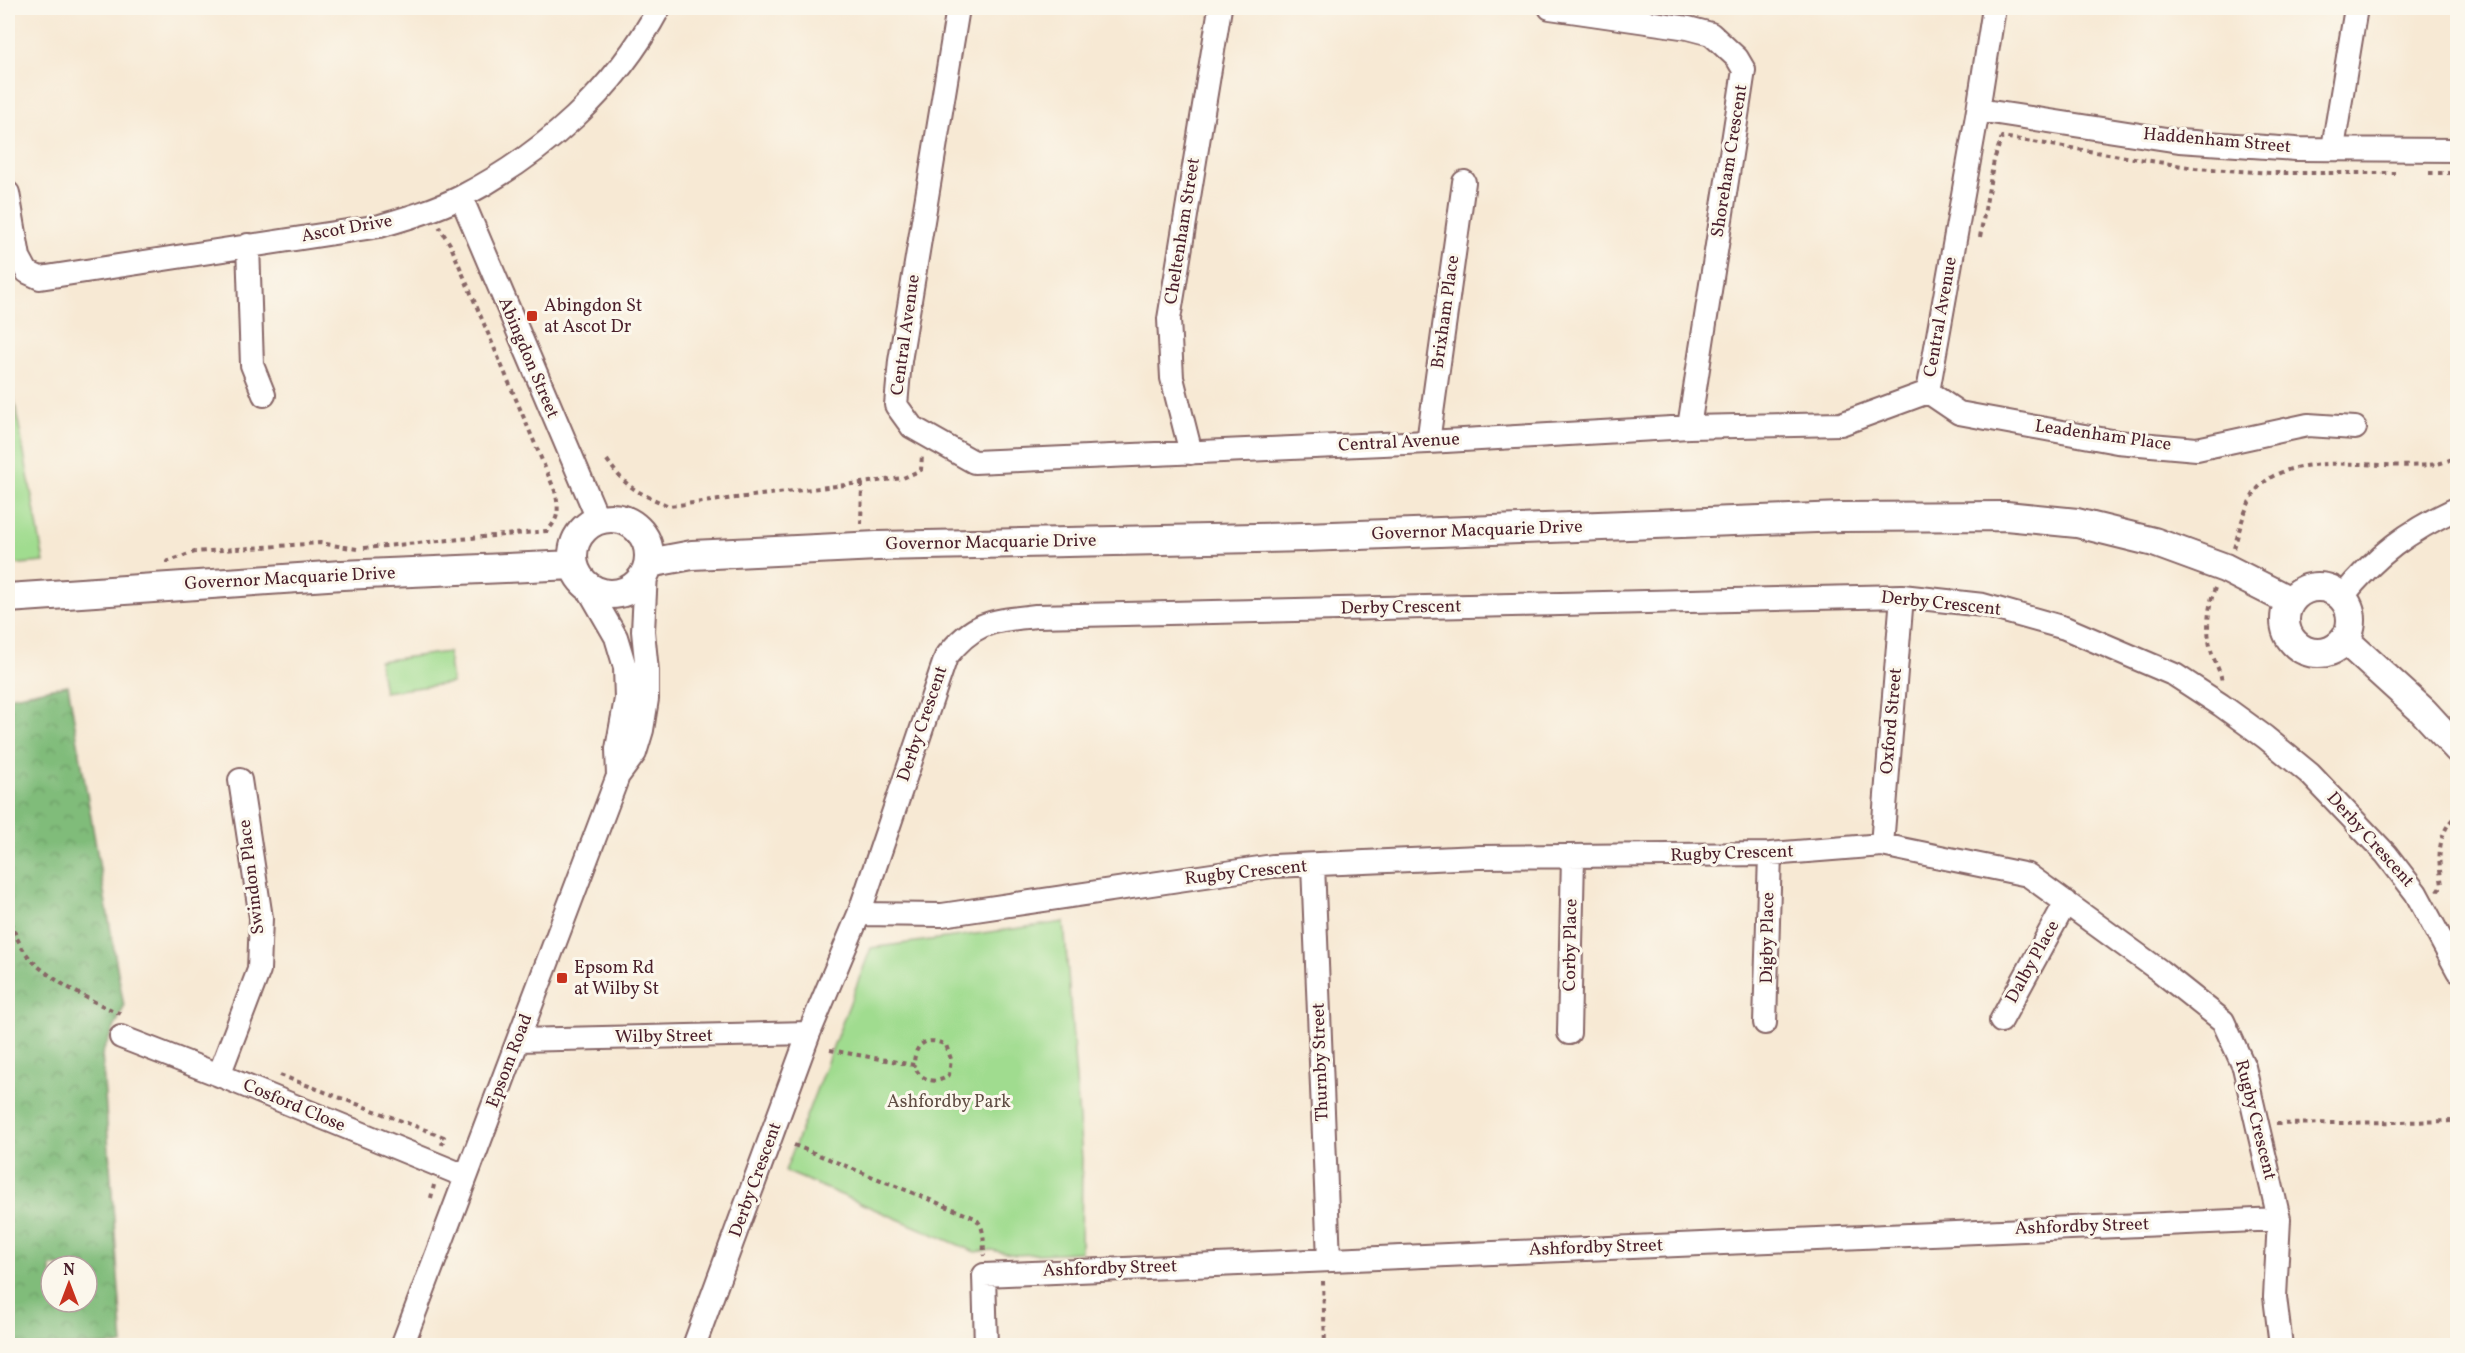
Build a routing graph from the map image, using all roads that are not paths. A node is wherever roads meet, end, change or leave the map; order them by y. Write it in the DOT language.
graph roads {
  1 [pos="659,8"];
  2 [pos="958,8"];
  3 [pos="1220,8"];
  4 [pos="1550,8"];
  5 [pos="1994,8"];
  6 [pos="2356,8"];
  7 [pos="1978,110"];
  8 [pos="2333,148"];
  9 [pos="2457,150"];
  10 [pos="1464,182"];
  11 [pos="8,193"];
  12 [pos="461,197"];
  13 [pos="248,245"];
  14 [pos="1928,393"];
  15 [pos="264,395"];
  16 [pos="1689,427"];
  17 [pos="2355,428"];
  18 [pos="1428,442"];
  19 [pos="1191,453"];
  20 [pos="2457,508"];
  21 [pos="598,519"];
  22 [pos="648,568"];
  23 [pos="580,575"];
  24 [pos="1902,596"];
  25 [pos="2343,597"];
  26 [pos="8,598"];
  27 [pos="2290,601"];
  28 [pos="2345,640"];
  29 [pos="2457,749"];
  30 [pos="618,776"];
  31 [pos="240,780"];
  32 [pos="1882,845"];
  33 [pos="1770,854"];
  34 [pos="1573,857"];
  35 [pos="1313,865"];
  36 [pos="2066,902"];
  37 [pos="859,914"];
  38 [pos="2457,971"];
  39 [pos="2001,1021"];
  40 [pos="1766,1023"];
  41 [pos="1569,1033"];
  42 [pos="810,1034"];
  43 [pos="121,1037"];
  44 [pos="518,1040"];
  45 [pos="219,1075"];
  46 [pos="465,1176"];
  47 [pos="2279,1219"];
  48 [pos="1329,1260"];
  49 [pos="402,1346"];
  50 [pos="694,1346"];
  51 [pos="986,1346"];
  52 [pos="2281,1346"];
  1 -- 12 [label="street, Ascot Drive"];
  2 -- 19 [label="street, Central Avenue"];
  3 -- 19 [label="street, Cheltenham Street"];
  4 -- 16 [label="street, Shoreham Crescent"];
  5 -- 7 [label="street, Central Avenue"];
  6 -- 8 [label="street"];
  7 -- 8 [label="street, Haddenham Street"];
  7 -- 14 [label="street, Central Avenue"];
  8 -- 9 [label="street, Haddenham Street"];
  10 -- 18 [label="street, Brixham Place"];
  11 -- 13 [label="street, Ascot Drive"];
  12 -- 13 [label="street, Ascot Drive"];
  12 -- 21 [label="street, Abingdon Street"];
  13 -- 15 [label="street"];
  14 -- 16 [label="street, Central Avenue"];
  14 -- 17 [label="street, Leadenham Place"];
  16 -- 18 [label="street, Central Avenue"];
  18 -- 19 [label="street, Central Avenue"];
  20 -- 25 [label="street"];
  21 -- 22 [label="main road"];
  21 -- 23 [label="main road"];
  22 -- 23 [label="main road"];
  22 -- 27 [label="main road, Governor Macquarie Drive"];
  22 -- 30 [label="street, Epsom Road"];
  23 -- 26 [label="main road, Governor Macquarie Drive"];
  23 -- 30 [label="street, Epsom Road"];
  24 -- 32 [label="street, Oxford Street"];
  24 -- 37 [label="street, Derby Crescent"];
  24 -- 38 [label="street, Derby Crescent"];
  25 -- 27 [label="main road"];
  25 -- 28 [label="main road"];
  27 -- 28 [label="main road"];
  28 -- 29 [label="main road"];
  30 -- 44 [label="street, Epsom Road"];
  31 -- 45 [label="street, Swindon Place"];
  32 -- 33 [label="street, Rugby Crescent"];
  32 -- 36 [label="street, Rugby Crescent"];
  33 -- 34 [label="street, Rugby Crescent"];
  33 -- 40 [label="street, Digby Place"];
  34 -- 35 [label="street, Rugby Crescent"];
  34 -- 41 [label="street, Corby Place"];
  35 -- 37 [label="street, Rugby Crescent"];
  35 -- 48 [label="street, Thurnby Street"];
  36 -- 39 [label="street, Dalby Place"];
  36 -- 47 [label="street, Rugby Crescent"];
  37 -- 42 [label="street, Derby Crescent"];
  42 -- 44 [label="street, Wilby Street"];
  42 -- 50 [label="street, Derby Crescent"];
  43 -- 45 [label="street, Cosford Close"];
  44 -- 46 [label="street, Epsom Road"];
  45 -- 46 [label="street, Cosford Close"];
  46 -- 49 [label="street, Epsom Road"];
  47 -- 48 [label="street, Ashfordby Street"];
  47 -- 52 [label="street, Rugby Crescent"];
  48 -- 51 [label="street, Ashfordby Street"];
}
